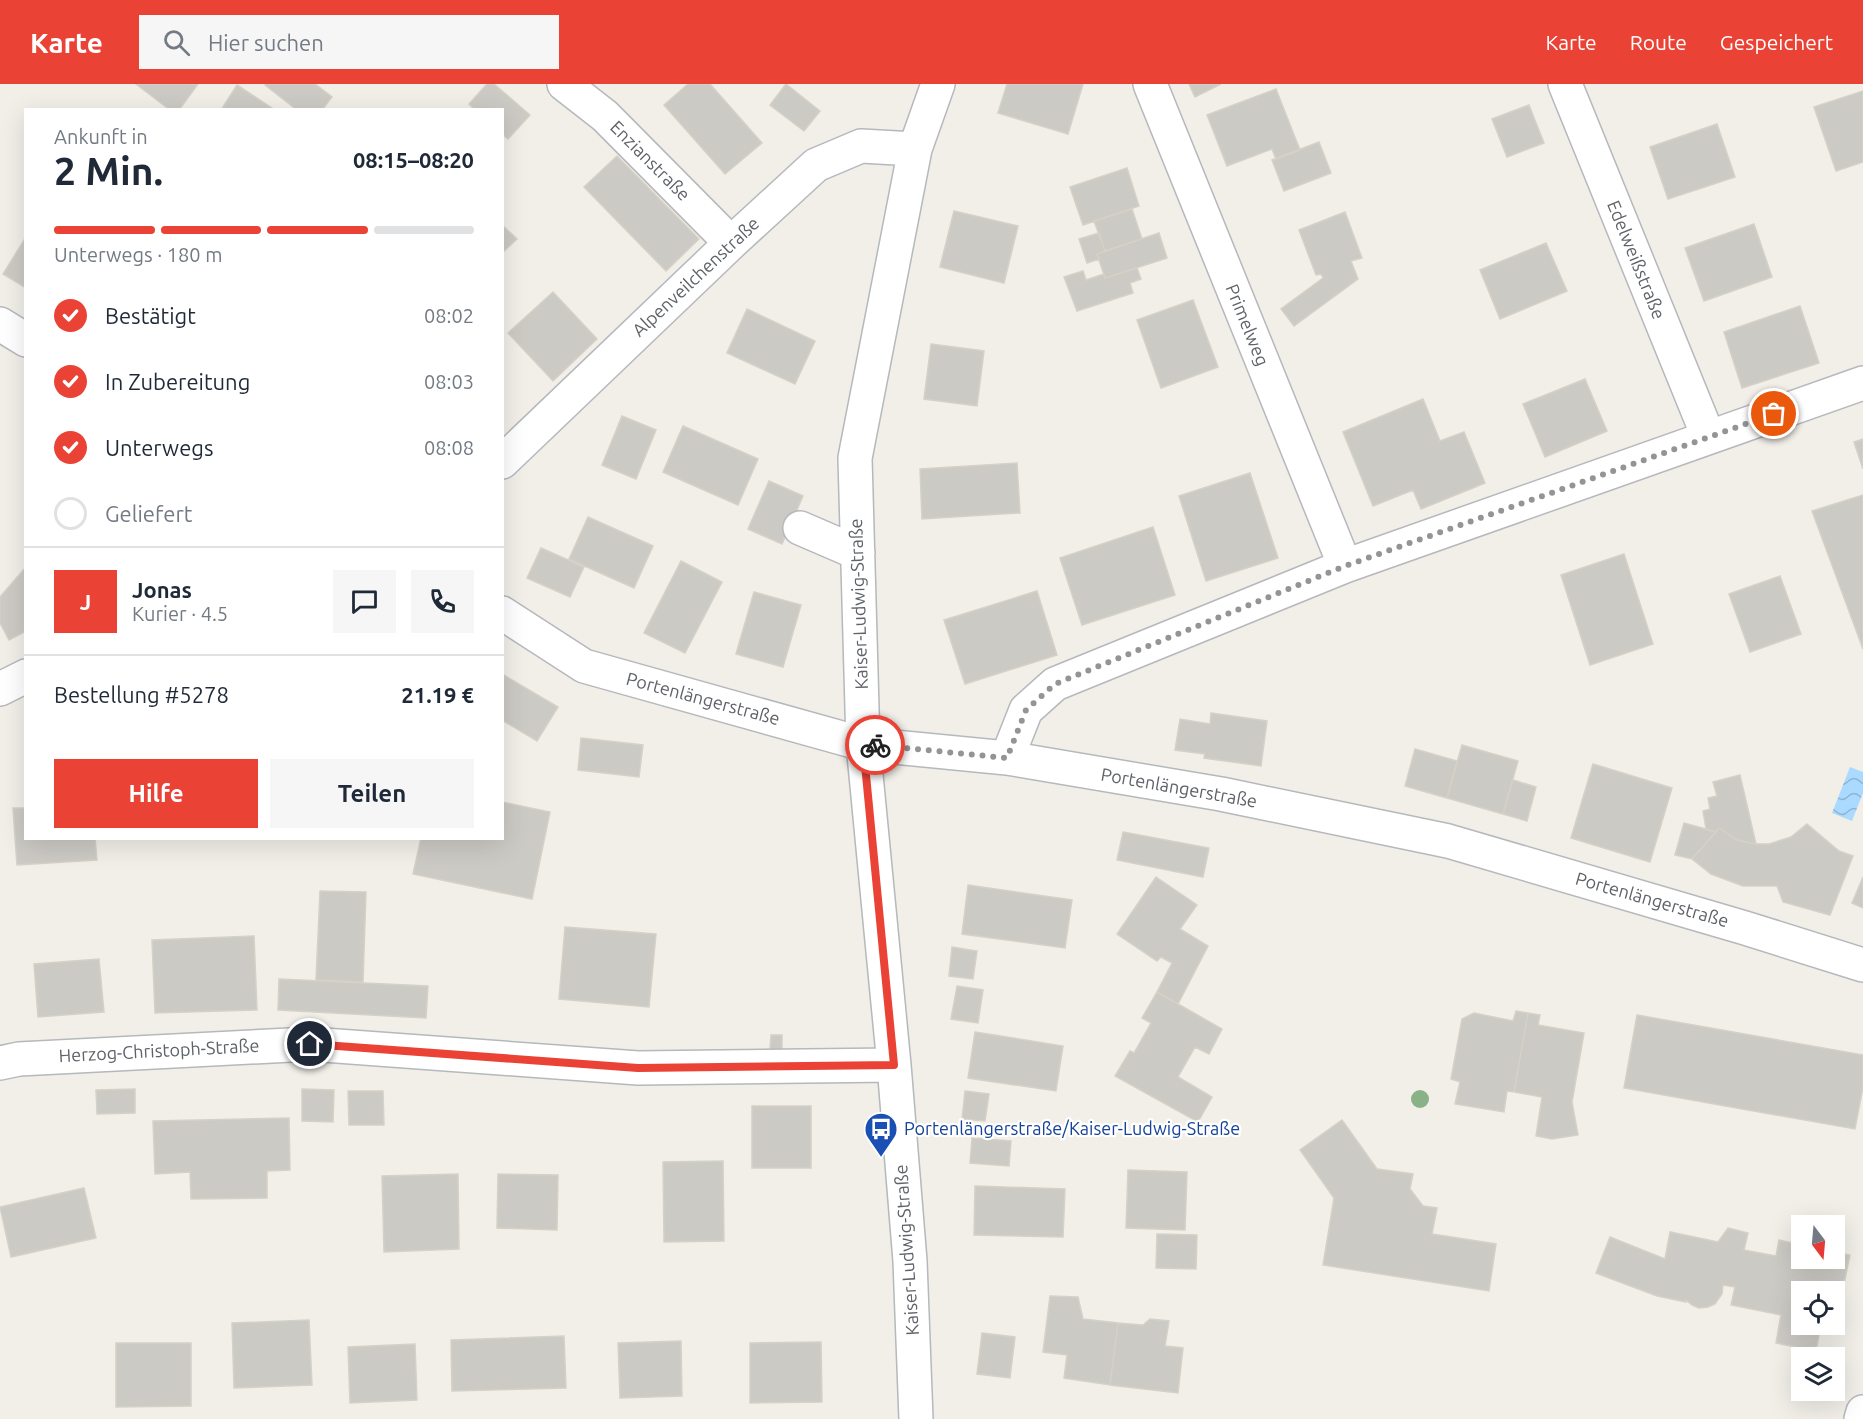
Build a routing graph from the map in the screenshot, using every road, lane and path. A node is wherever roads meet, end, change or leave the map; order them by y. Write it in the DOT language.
graph roads {
  1 [pos="564,84"];
  2 [pos="938,84"];
  3 [pos="1150,84"];
  4 [pos="1564,84"];
  5 [pos="915,148"];
  6 [pos="731,243"];
  7 [pos="0,324"];
  8 [pos="24,339"];
  9 [pos="1863,383"];
  10 [pos="1708,436"];
  11 [pos="504,460"];
  12 [pos="800,528"];
  13 [pos="858,553"];
  14 [pos="1345,566"];
  15 [pos="504,614"];
  16 [pos="24,677"];
  17 [pos="0,689"];
  18 [pos="863,744"];
  19 [pos="1007,758"];
  20 [pos="1863,965"];
  21 [pos="0,1063"];
  22 [pos="894,1065"];
  23 [pos="1863,1412"];
  24 [pos="916,1419"];
  25 [pos="1861,1419"];
  1 -- 6 [label="street, Enzianstraße"];
  2 -- 5 [label="street, Kaiser-Ludwig-Straße"];
  3 -- 14 [label="street, Primelweg"];
  4 -- 10 [label="street, Edelweißstraße"];
  5 -- 6 [label="street, Alpenveilchenstraße"];
  5 -- 13 [label="street, Kaiser-Ludwig-Straße"];
  6 -- 11 [label="street, Alpenveilchenstraße"];
  7 -- 8 [label="street"];
  9 -- 10 [label="street"];
  10 -- 14 [label="street"];
  12 -- 13 [label="street"];
  13 -- 18 [label="street, Kaiser-Ludwig-Straße"];
  14 -- 19 [label="street"];
  15 -- 18 [label="street, Portenlängerstraße"];
  16 -- 17 [label="street"];
  18 -- 19 [label="street, Portenlängerstraße"];
  18 -- 22 [label="street, Kaiser-Ludwig-Straße"];
  19 -- 20 [label="street, Portenlängerstraße"];
  21 -- 22 [label="street, Herzog-Christoph-Straße"];
  22 -- 24 [label="street, Kaiser-Ludwig-Straße"];
  23 -- 25 [label="street"];
}
